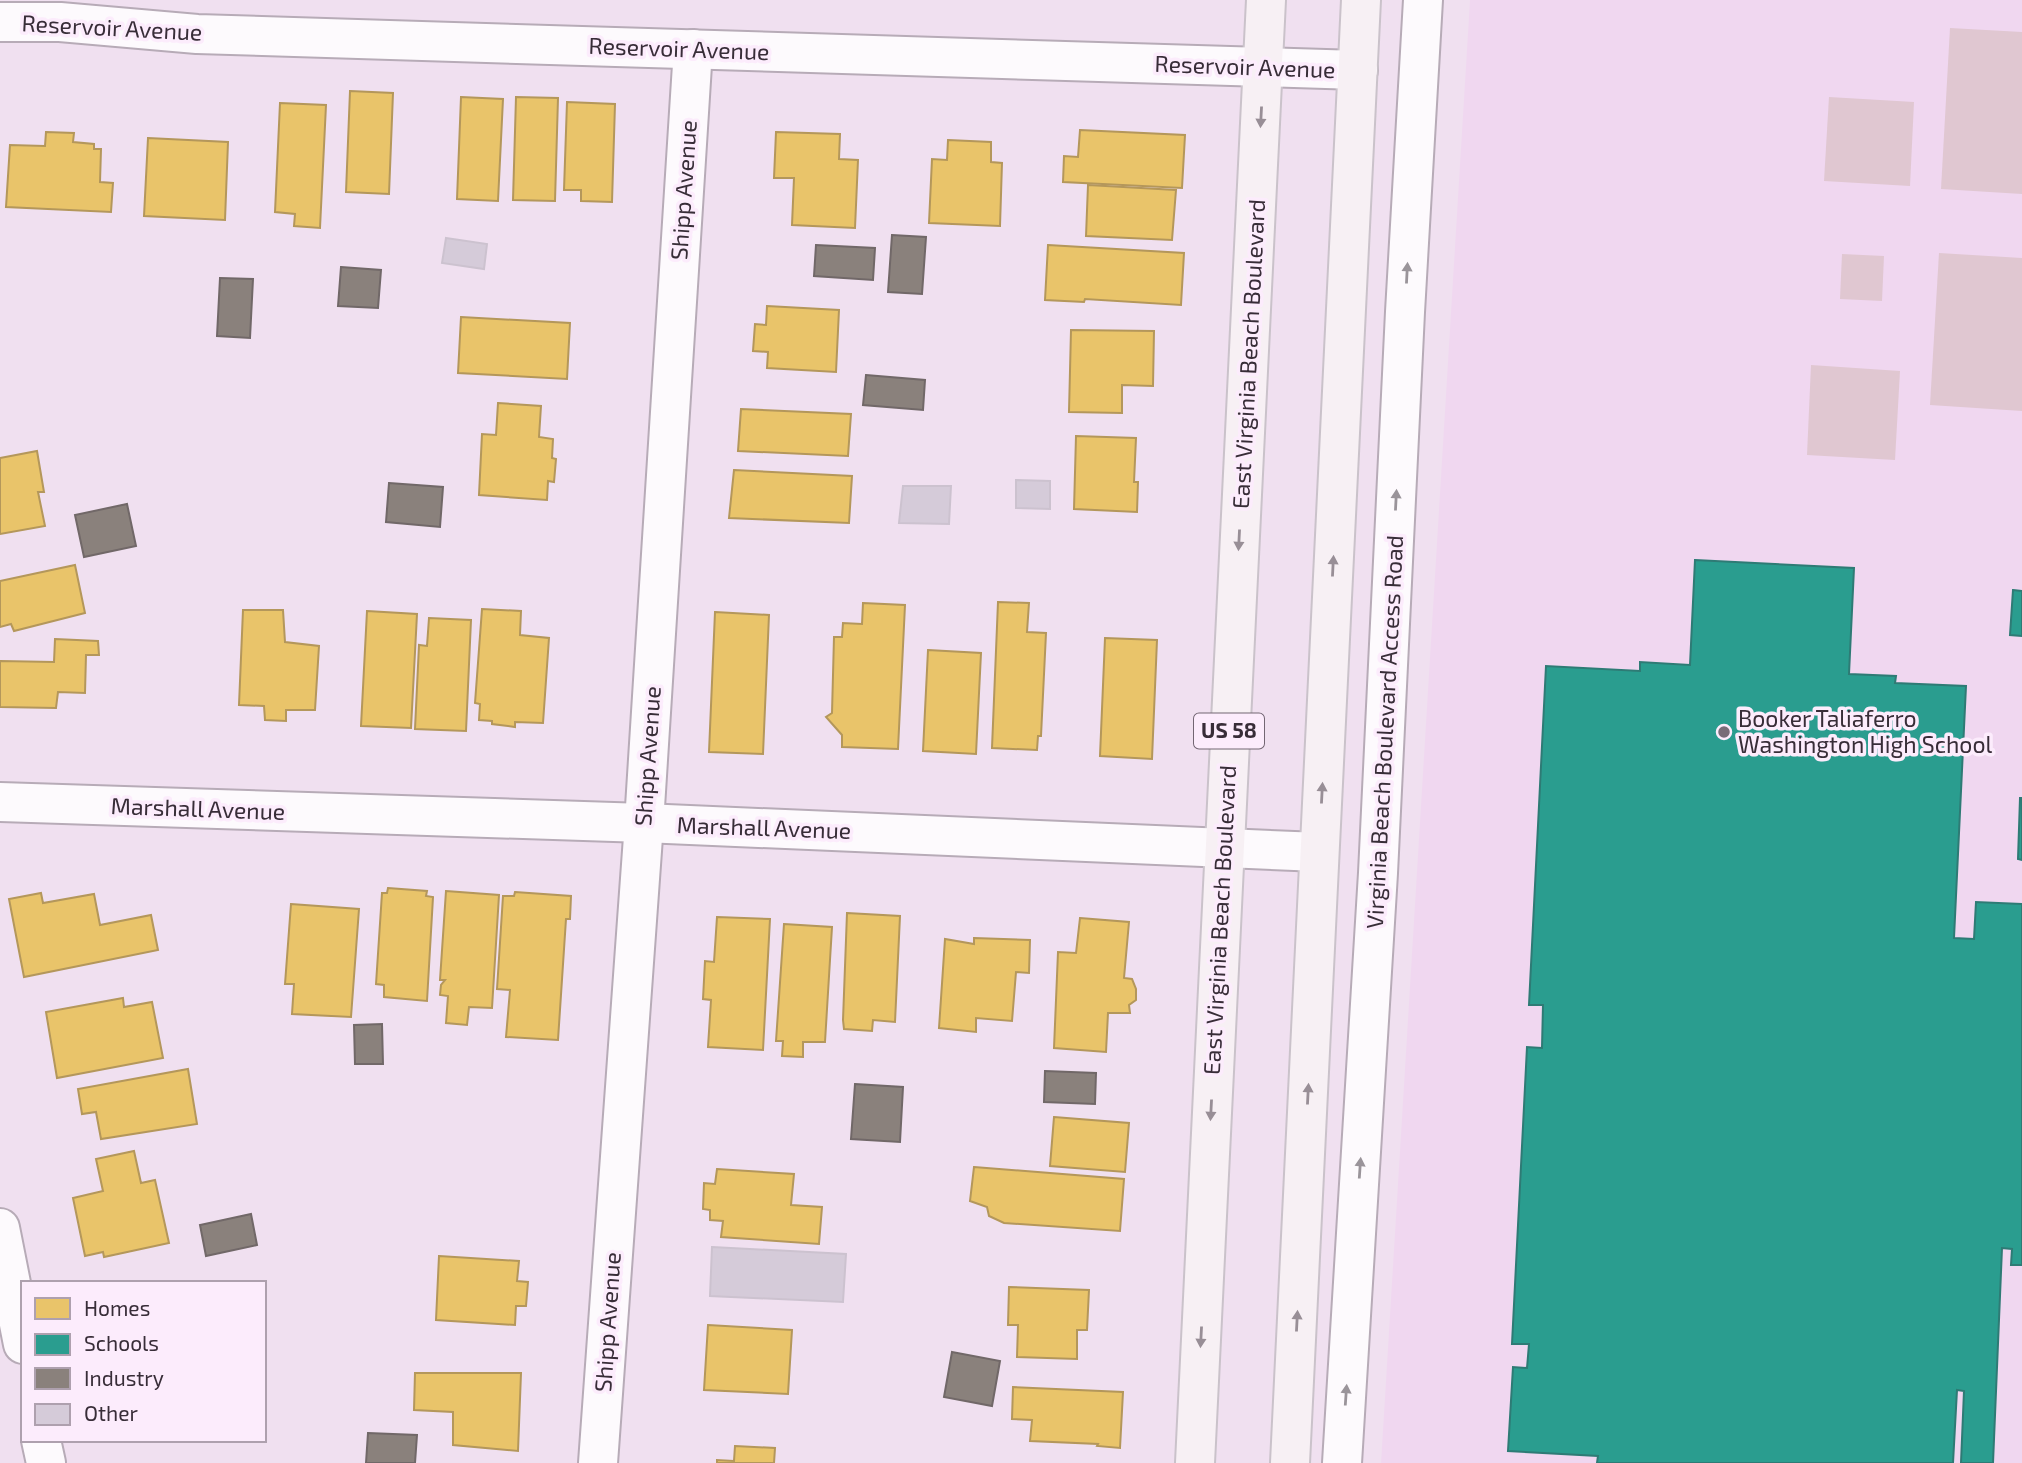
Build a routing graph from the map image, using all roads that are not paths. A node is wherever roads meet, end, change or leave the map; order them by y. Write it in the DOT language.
graph roads {
  1 [pos="1266,0"];
  2 [pos="1361,0"];
  3 [pos="1423,0"];
  4 [pos="0,23"];
  5 [pos="694,49"];
  6 [pos="1263,68"];
  7 [pos="1358,70"];
  8 [pos="0,802"];
  9 [pos="643,823"];
  10 [pos="1224,847"];
  11 [pos="1319,852"];
  12 [pos="0,1228"];
  13 [pos="21,1334"];
  14 [pos="41,1442"];
  15 [pos="46,1463"];
  16 [pos="598,1463"];
  17 [pos="1195,1463"];
  18 [pos="1290,1463"];
  19 [pos="1342,1463"];
  1 -- 6 [label="main road, East Virginia Beach Boulevard / US 58"];
  2 -- 7 [label="main road"];
  19 -- 3 [label="street, Virginia Beach Boulevard Access Road, one-way"];
  4 -- 5 [label="street, Reservoir Avenue"];
  5 -- 6 [label="street, Reservoir Avenue"];
  5 -- 9 [label="street, Shipp Avenue"];
  6 -- 7 [label="street, Reservoir Avenue"];
  6 -- 10 [label="main road, East Virginia Beach Boulevard / US 58, one-way"];
  11 -- 7 [label="main road, one-way"];
  8 -- 9 [label="street, Marshall Avenue"];
  9 -- 10 [label="street, Marshall Avenue"];
  9 -- 16 [label="street, Shipp Avenue"];
  10 -- 11 [label="street, Marshall Avenue"];
  10 -- 17 [label="main road, East Virginia Beach Boulevard / US 58, one-way"];
  18 -- 11 [label="main road, one-way"];
  12 -- 13 [label="street"];
  14 -- 15 [label="street"];
}
